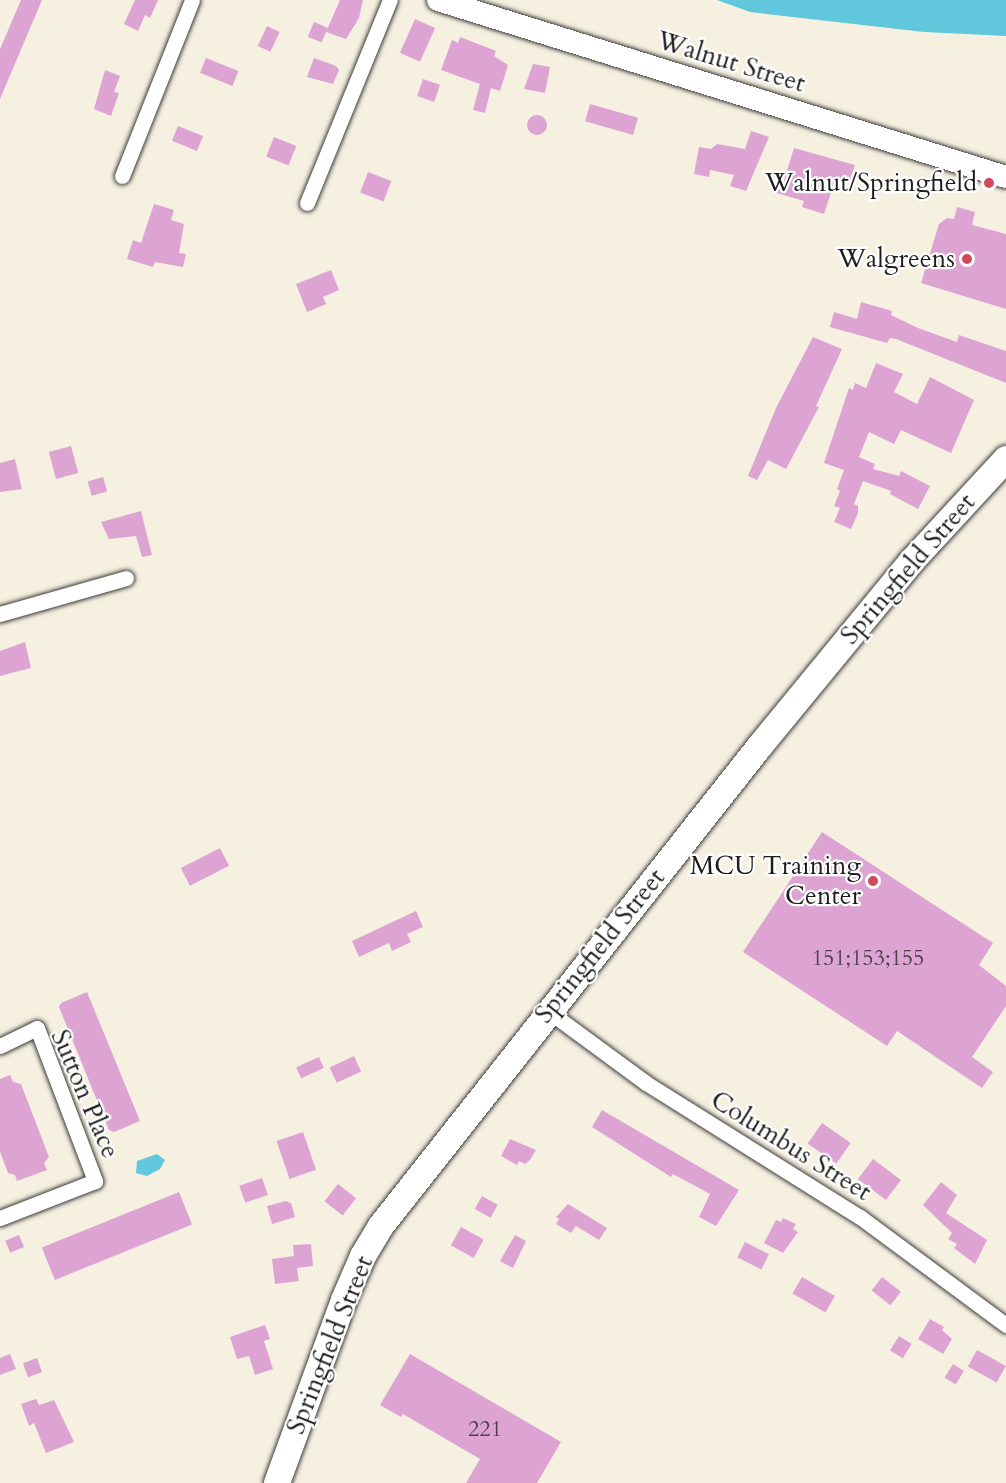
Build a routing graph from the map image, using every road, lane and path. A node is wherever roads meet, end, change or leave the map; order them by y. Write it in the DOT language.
graph roads {
  1 [pos="192,0"];
  2 [pos="390,0"];
  3 [pos="438,0"];
  4 [pos="122,176"];
  5 [pos="1006,177"];
  6 [pos="307,203"];
  7 [pos="1006,459"];
  8 [pos="126,578"];
  9 [pos="0,614"];
  10 [pos="548,1011"];
  11 [pos="0,1046"];
  12 [pos="0,1218"];
  13 [pos="1006,1325"];
  14 [pos="277,1483"];
  1 -- 4 [label="street"];
  2 -- 6 [label="street"];
  3 -- 5 [label="main road, Walnut Street"];
  7 -- 10 [label="main road, Springfield Street"];
  8 -- 9 [label="street"];
  10 -- 13 [label="street, Columbus Street"];
  10 -- 14 [label="main road, Springfield Street"];
  11 -- 12 [label="street, Sutton Place"];
}
